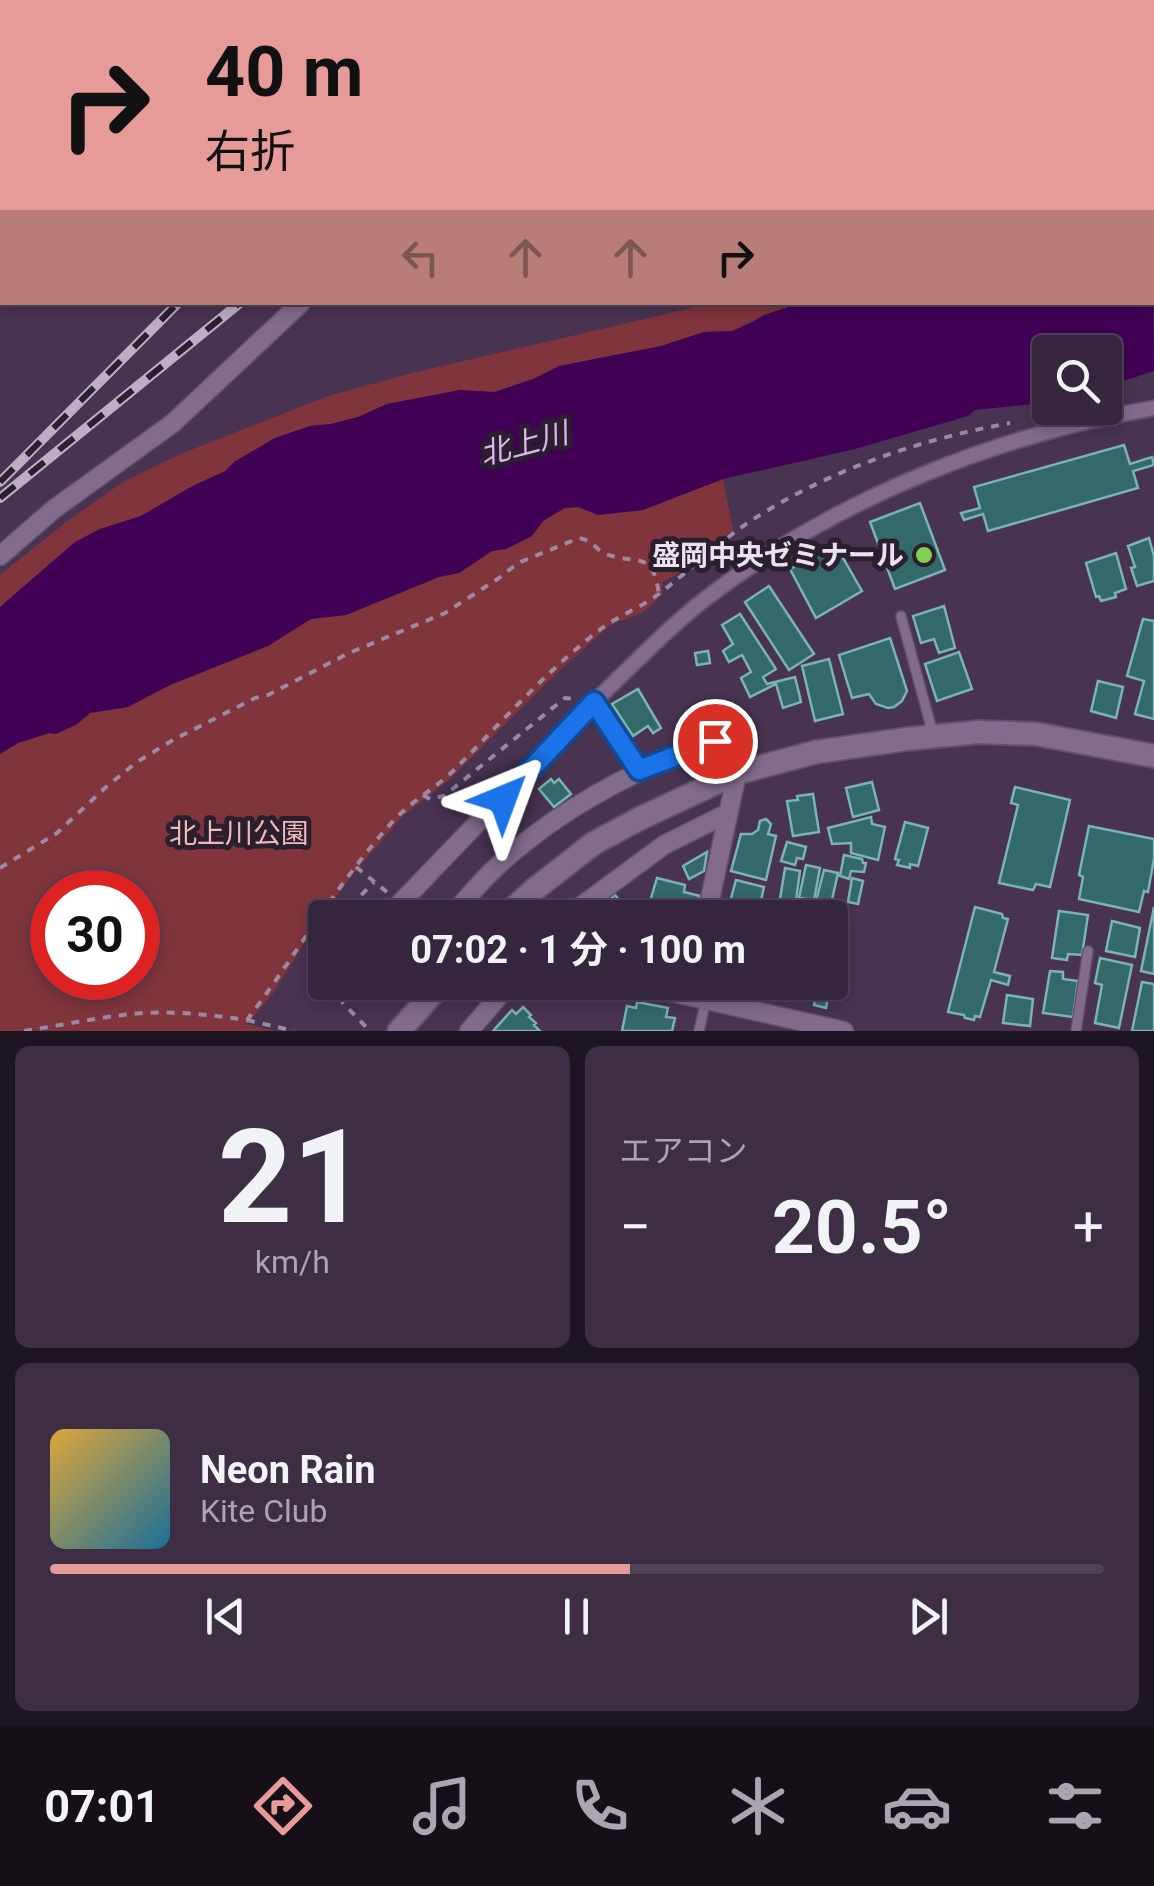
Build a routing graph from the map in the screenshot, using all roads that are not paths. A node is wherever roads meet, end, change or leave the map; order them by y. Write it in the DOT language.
graph roads {
  1 [pos="299,305"];
  2 [pos="1154,408"];
  3 [pos="0,556"];
  4 [pos="901,616"];
  5 [pos="594,702"];
  6 [pos="934,736"];
  7 [pos="1154,756"];
  8 [pos="639,770"];
  9 [pos="738,773"];
  10 [pos="728,813"];
  11 [pos="404,900"];
  12 [pos="468,900"];
  13 [pos="522,900"];
  14 [pos="588,900"];
  15 [pos="710,900"];
  16 [pos="1088,952"];
  17 [pos="427,1000"];
  18 [pos="496,1000"];
  19 [pos="697,1000"];
  20 [pos="723,1000"];
  21 [pos="400,1031"];
  22 [pos="469,1031"];
  23 [pos="700,1031"];
  24 [pos="844,1031"];
  25 [pos="1076,1031"];
  1 -- 3 [label="street"];
  2 -- 5 [label="street"];
  4 -- 6 [label="lane"];
  5 -- 8 [label="street"];
  5 -- 11 [label="street"];
  6 -- 7 [label="street"];
  6 -- 9 [label="street"];
  8 -- 9 [label="street"];
  8 -- 12 [label="street"];
  9 -- 10 [label="street"];
  9 -- 13 [label="street"];
  10 -- 14 [label="street"];
  10 -- 15 [label="street"];
  16 -- 25 [label="lane"];
  17 -- 21 [label="street"];
  18 -- 22 [label="street"];
  19 -- 23 [label="lane"];
  20 -- 24 [label="street"];
}
